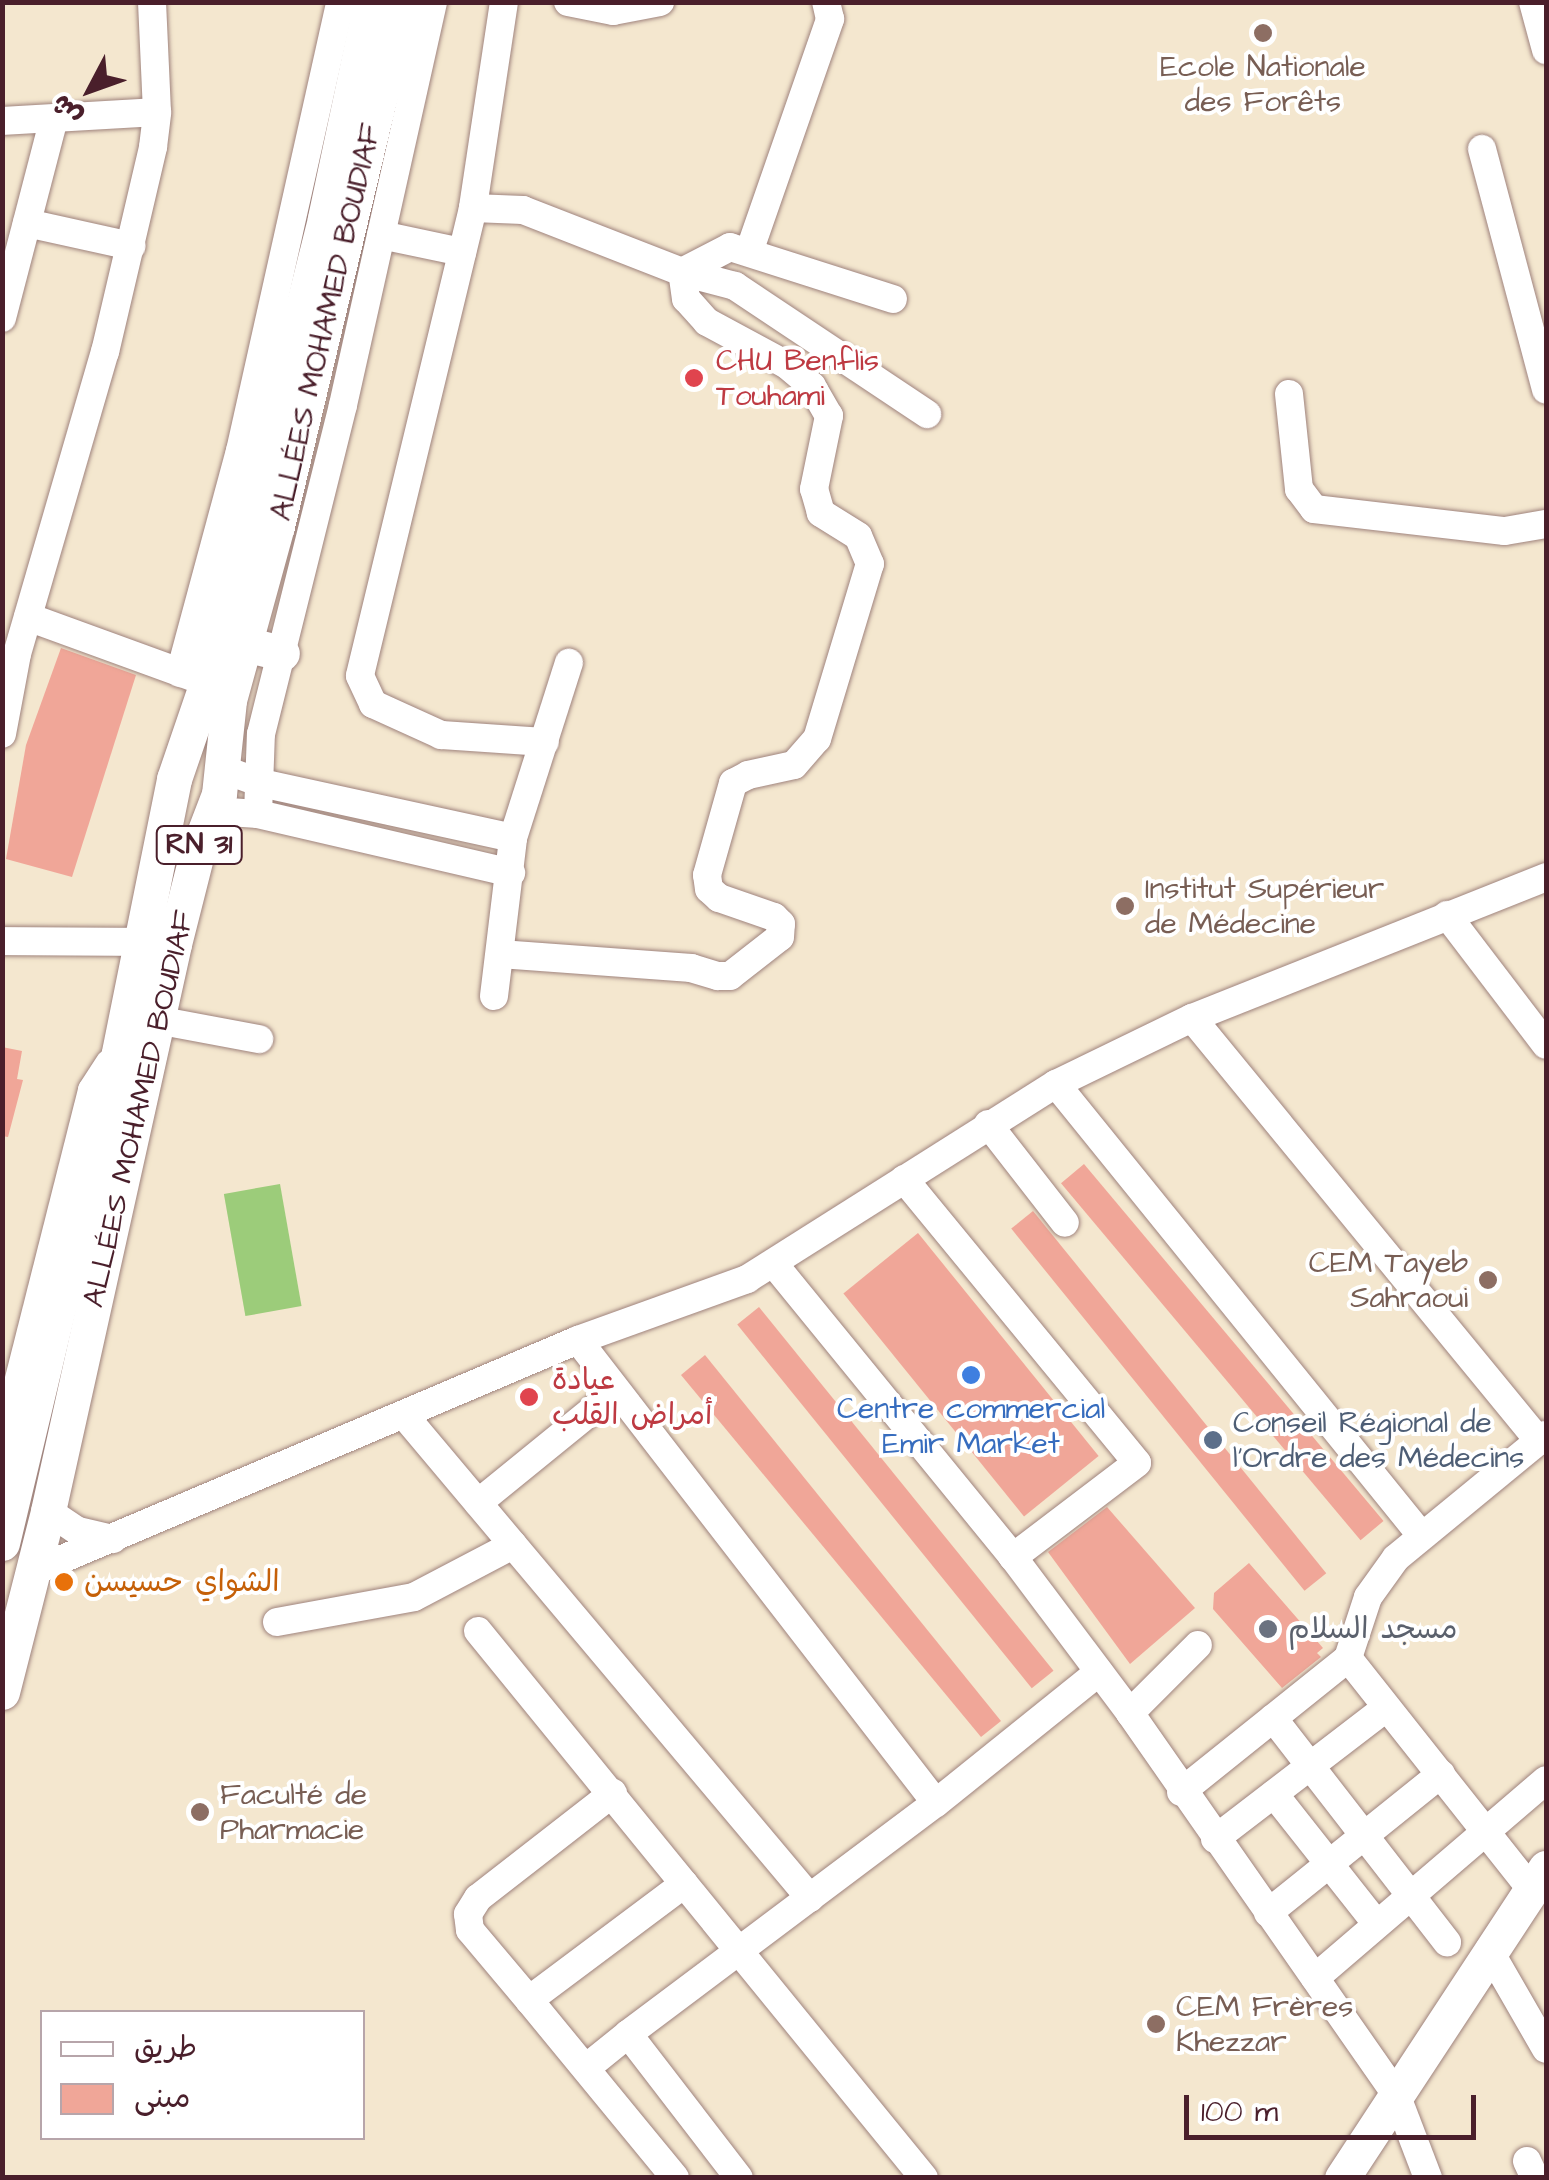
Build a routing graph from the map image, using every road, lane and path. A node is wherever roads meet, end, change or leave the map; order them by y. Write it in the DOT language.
graph roads {
  1 [pos="152,2"];
  2 [pos="340,2"];
  3 [pos="371,2"];
  4 [pos="402,2"];
  5 [pos="433,2"];
  6 [pos="504,2"];
  7 [pos="568,2"];
  8 [pos="660,2"];
  9 [pos="826,2"];
  10 [pos="1535,3"];
  11 [pos="1546,50"];
  12 [pos="157,112"];
  13 [pos="54,118"];
  14 [pos="2,121"];
  15 [pos="1482,150"];
  16 [pos="473,208"];
  17 [pos="27,223"];
  18 [pos="382,236"];
  19 [pos="131,246"];
  20 [pos="462,252"];
  21 [pos="750,252"];
  22 [pos="682,272"];
  23 [pos="893,299"];
  24 [pos="2,318"];
  25 [pos="1546,390"];
  26 [pos="1289,394"];
  27 [pos="927,414"];
  28 [pos="1546,524"];
  29 [pos="28,617"];
  30 [pos="245,644"];
  31 [pos="10,653"];
  32 [pos="282,653"];
  33 [pos="568,663"];
  34 [pos="193,677"];
  35 [pos="2,734"];
  36 [pos="545,742"];
  37 [pos="183,756"];
  38 [pos="222,769"];
  39 [pos="261,783"];
  40 [pos="170,804"];
  41 [pos="214,810"];
  42 [pos="258,814"];
  43 [pos="513,838"];
  44 [pos="511,872"];
  45 [pos="1546,877"];
  46 [pos="1448,915"];
  47 [pos="2,941"];
  48 [pos="142,942"];
  49 [pos="500,954"];
  50 [pos="494,996"];
  51 [pos="1192,1018"];
  52 [pos="158,1020"];
  53 [pos="259,1039"];
  54 [pos="1546,1045"];
  55 [pos="118,1057"];
  56 [pos="1056,1084"];
  57 [pos="988,1124"];
  58 [pos="904,1179"];
  59 [pos="1065,1223"];
  60 [pos="774,1264"];
  61 [pos="578,1340"];
  62 [pos="616,1391"];
  63 [pos="404,1415"];
  64 [pos="1542,1438"];
  65 [pos="2,1446"];
  66 [pos="478,1503"];
  67 [pos="48,1511"];
  68 [pos="4,1532"];
  69 [pos="1422,1535"];
  70 [pos="113,1539"];
  71 [pos="514,1545"];
  72 [pos="1014,1557"];
  73 [pos="34,1570"];
  74 [pos="277,1622"];
  75 [pos="478,1632"];
  76 [pos="1198,1646"];
  77 [pos="1348,1658"];
  78 [pos="1100,1672"];
  79 [pos="2,1692"];
  80 [pos="1386,1708"];
  81 [pos="1130,1714"];
  82 [pos="1273,1718"];
  83 [pos="1312,1766"];
  84 [pos="1441,1774"];
  85 [pos="1546,1780"];
  86 [pos="1181,1792"];
  87 [pos="612,1793"];
  88 [pos="1274,1794"];
  89 [pos="936,1803"];
  90 [pos="1486,1833"];
  91 [pos="1365,1836"];
  92 [pos="1215,1839"];
  93 [pos="1331,1864"];
  94 [pos="1539,1878"];
  95 [pos="684,1884"];
  96 [pos="1411,1893"];
  97 [pos="810,1898"];
  98 [pos="1268,1913"];
  99 [pos="1376,1922"];
  100 [pos="1447,1942"];
  101 [pos="1489,1950"];
  102 [pos="737,1954"];
  103 [pos="1315,1978"];
  104 [pos="529,2000"];
  105 [pos="628,2034"];
  106 [pos="1546,2049"];
  107 [pos="586,2068"];
  108 [pos="1396,2094"];
  109 [pos="676,2178"];
  110 [pos="739,2178"];
  111 [pos="924,2178"];
  112 [pos="1342,2178"];
  113 [pos="1428,2178"];
  1 -- 12 [label="street"];
  2 -- 34 [label="street"];
  3 -- 34 [label="main road, ALLÉES MOHAMED BOUDIAF / RN 31"];
  4 -- 30 [label="main road, ALLÉES MOHAMED BOUDIAF / RN 31"];
  5 -- 18 [label="street"];
  6 -- 16 [label="street"];
  7 -- 8 [label="street"];
  9 -- 21 [label="street"];
  10 -- 11 [label="street"];
  12 -- 13 [label="street"];
  12 -- 19 [label="street"];
  13 -- 14 [label="street"];
  13 -- 17 [label="street"];
  15 -- 25 [label="street"];
  16 -- 20 [label="street"];
  16 -- 22 [label="street"];
  17 -- 19 [label="street"];
  17 -- 24 [label="street"];
  18 -- 20 [label="street"];
  18 -- 32 [label="street"];
  19 -- 29 [label="street"];
  20 -- 36 [label="street"];
  21 -- 22 [label="street"];
  21 -- 23 [label="street"];
  22 -- 27 [label="street"];
  22 -- 49 [label="street"];
  26 -- 28 [label="street"];
  29 -- 31 [label="street"];
  29 -- 34 [label="street"];
  30 -- 32 [label="main road"];
  30 -- 38 [label="main road, ALLÉES MOHAMED BOUDIAF / RN 31"];
  31 -- 35 [label="street"];
  32 -- 39 [label="street"];
  33 -- 36 [label="street"];
  34 -- 37 [label="main road, ALLÉES MOHAMED BOUDIAF / RN 31"];
  36 -- 43 [label="street"];
  37 -- 38 [label="main road"];
  37 -- 40 [label="main road, ALLÉES MOHAMED BOUDIAF / RN 31"];
  38 -- 39 [label="street"];
  38 -- 41 [label="main road, ALLÉES MOHAMED BOUDIAF / RN 31"];
  39 -- 42 [label="street"];
  39 -- 43 [label="street"];
  40 -- 41 [label="main road"];
  40 -- 48 [label="main road, ALLÉES MOHAMED BOUDIAF / RN 31"];
  41 -- 42 [label="street"];
  41 -- 52 [label="main road, ALLÉES MOHAMED BOUDIAF / RN 31"];
  42 -- 44 [label="street"];
  43 -- 44 [label="street"];
  44 -- 49 [label="street"];
  45 -- 46 [label="street"];
  46 -- 51 [label="street"];
  46 -- 54 [label="street"];
  47 -- 48 [label="street"];
  48 -- 55 [label="main road, ALLÉES MOHAMED BOUDIAF / RN 31"];
  49 -- 50 [label="street"];
  51 -- 56 [label="street"];
  51 -- 64 [label="street"];
  52 -- 53 [label="street"];
  52 -- 67 [label="main road, ALLÉES MOHAMED BOUDIAF / RN 31"];
  55 -- 65 [label="street"];
  55 -- 68 [label="main road, ALLÉES MOHAMED BOUDIAF / RN 31"];
  56 -- 57 [label="street"];
  56 -- 69 [label="street"];
  57 -- 58 [label="street"];
  57 -- 59 [label="street"];
  58 -- 60 [label="street"];
  58 -- 72 [label="street"];
  60 -- 61 [label="street"];
  60 -- 72 [label="street"];
  61 -- 62 [label="street"];
  61 -- 63 [label="street"];
  62 -- 66 [label="street"];
  62 -- 89 [label="street"];
  63 -- 66 [label="street"];
  63 -- 70 [label="street"];
  64 -- 69 [label="street"];
  66 -- 71 [label="street"];
  67 -- 70 [label="street"];
  67 -- 73 [label="main road, ALLÉES MOHAMED BOUDIAF / RN 31"];
  69 -- 77 [label="street"];
  70 -- 73 [label="street"];
  71 -- 74 [label="street"];
  71 -- 97 [label="street"];
  72 -- 78 [label="street"];
  73 -- 79 [label="main road, ALLÉES MOHAMED BOUDIAF / RN 31"];
  75 -- 87 [label="street"];
  76 -- 81 [label="street"];
  77 -- 80 [label="street"];
  77 -- 82 [label="street"];
  78 -- 81 [label="street"];
  78 -- 89 [label="street"];
  80 -- 83 [label="street"];
  80 -- 84 [label="street"];
  81 -- 86 [label="street"];
  82 -- 83 [label="street"];
  82 -- 86 [label="street"];
  83 -- 88 [label="street"];
  83 -- 91 [label="street"];
  84 -- 90 [label="street"];
  84 -- 91 [label="street"];
  85 -- 90 [label="street"];
  86 -- 92 [label="street"];
  87 -- 95 [label="street"];
  87 -- 104 [label="street"];
  88 -- 92 [label="street"];
  88 -- 93 [label="street"];
  89 -- 97 [label="street"];
  90 -- 94 [label="street"];
  90 -- 96 [label="street"];
  91 -- 93 [label="street"];
  91 -- 96 [label="street"];
  92 -- 98 [label="street"];
  93 -- 98 [label="street"];
  93 -- 99 [label="street"];
  94 -- 101 [label="main road"];
  95 -- 102 [label="street"];
  95 -- 104 [label="street"];
  96 -- 99 [label="street"];
  96 -- 100 [label="street"];
  97 -- 102 [label="street"];
  98 -- 103 [label="street"];
  99 -- 103 [label="street"];
  101 -- 106 [label="street"];
  101 -- 108 [label="main road"];
  102 -- 105 [label="street"];
  102 -- 111 [label="street"];
  103 -- 108 [label="street"];
  104 -- 107 [label="street"];
  105 -- 107 [label="street"];
  105 -- 110 [label="street"];
  107 -- 109 [label="street"];
  108 -- 112 [label="main road"];
  108 -- 113 [label="street"];
}
